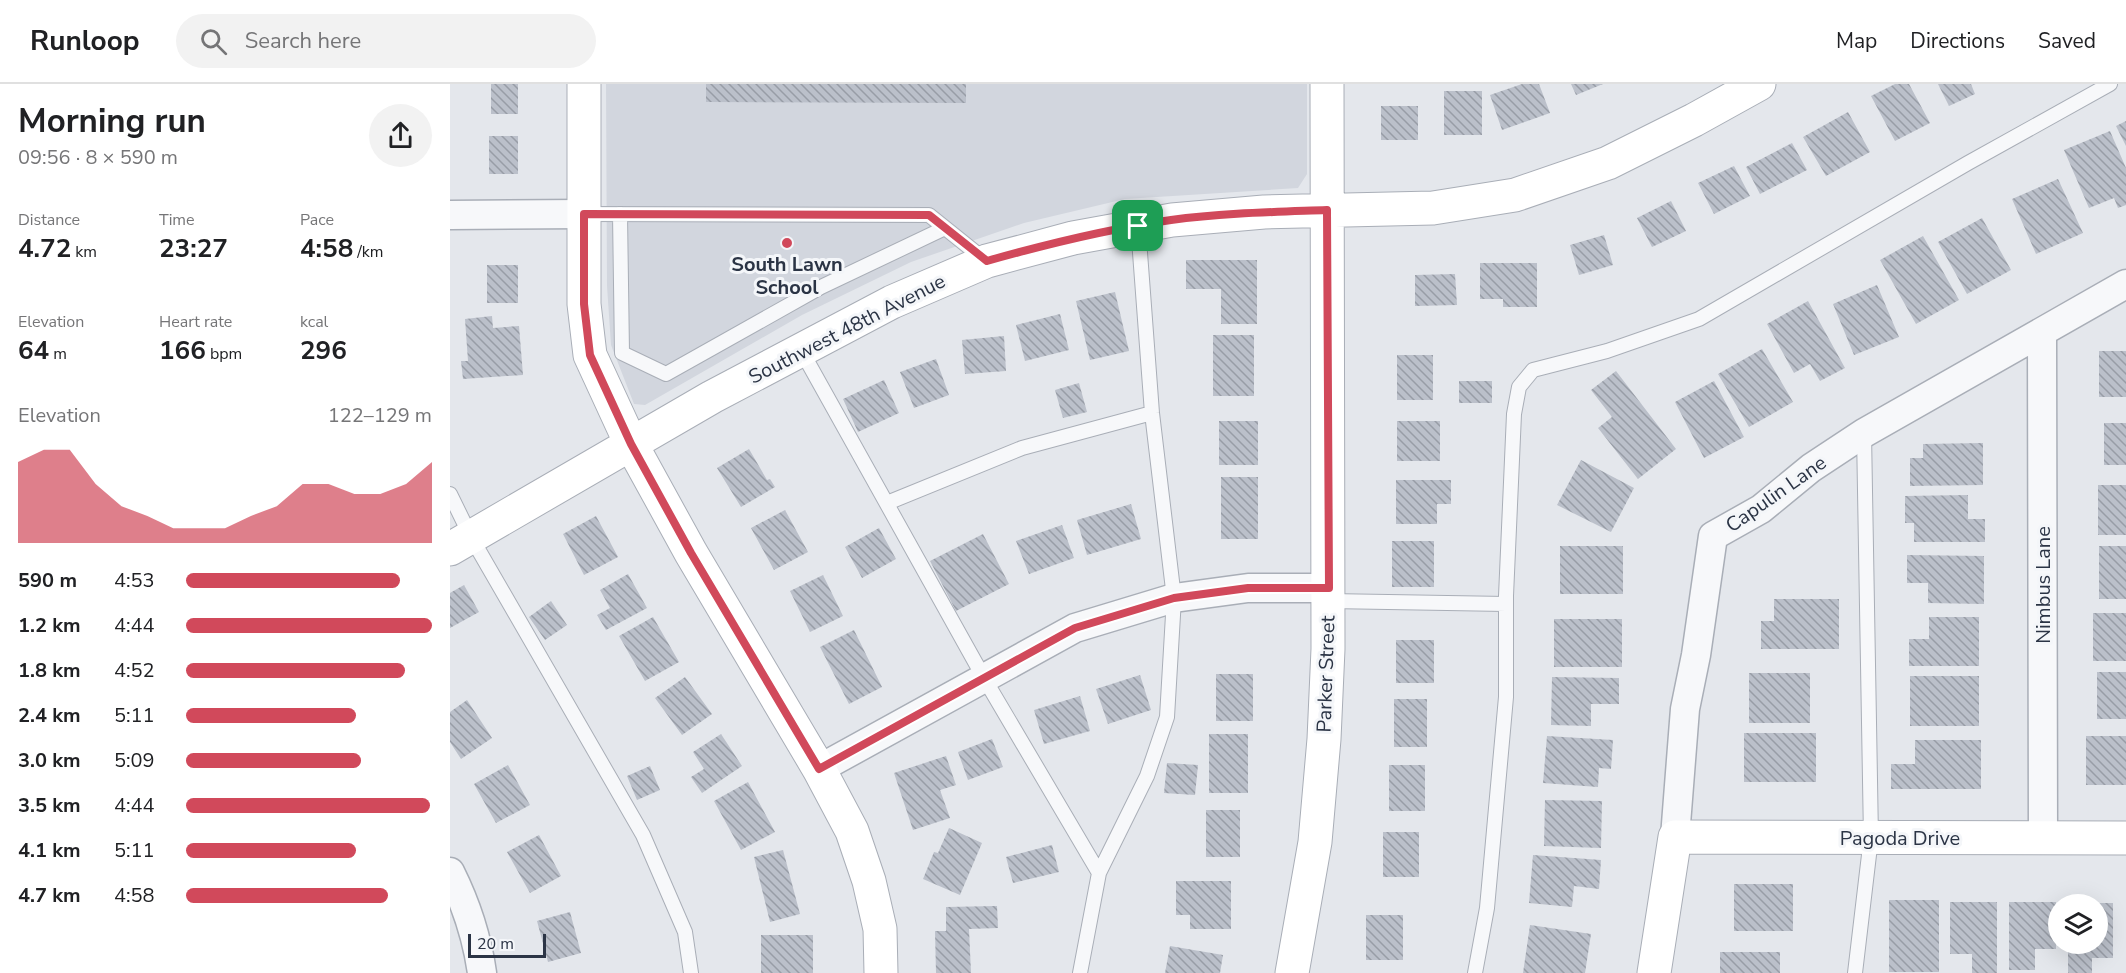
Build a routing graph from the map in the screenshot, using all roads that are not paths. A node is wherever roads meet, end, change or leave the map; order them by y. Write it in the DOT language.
graph roads {
  1 [pos="584,84"];
  2 [pos="1327,84"];
  3 [pos="1758,84"];
  4 [pos="2110,84"];
  5 [pos="1327,210"];
  6 [pos="584,214"];
  7 [pos="620,214"];
  8 [pos="450,215"];
  9 [pos="1138,226"];
  10 [pos="945,228"];
  11 [pos="987,261"];
  12 [pos="2126,284"];
  13 [pos="2042,332"];
  14 [pos="801,350"];
  15 [pos="1152,413"];
  16 [pos="1864,433"];
  17 [pos="631,444"];
  18 [pos="450,494"];
  19 [pos="887,504"];
  20 [pos="461,543"];
  21 [pos="1329,595"];
  22 [pos="1174,598"];
  23 [pos="1506,604"];
  24 [pos="984,678"];
  25 [pos="819,769"];
  26 [pos="1675,837"];
  27 [pos="1871,838"];
  28 [pos="2043,838"];
  29 [pos="2126,838"];
  30 [pos="450,872"];
  31 [pos="1099,873"];
  32 [pos="482,973"];
  33 [pos="691,973"];
  34 [pos="880,973"];
  35 [pos="1080,973"];
  36 [pos="1292,973"];
  37 [pos="1475,973"];
  38 [pos="1654,973"];
  39 [pos="1855,973"];
  1 -- 6 [label="street"];
  2 -- 5 [label="street, Parker Street"];
  3 -- 5 [label="street, Southwest 48th Avenue"];
  4 -- 23 [label="lane"];
  5 -- 9 [label="street, Southwest 48th Avenue"];
  5 -- 21 [label="street, Parker Street"];
  6 -- 7 [label="lane"];
  6 -- 8 [label="street"];
  6 -- 17 [label="street"];
  7 -- 10 [label="lane"];
  7 -- 10 [label="lane"];
  9 -- 11 [label="street, Southwest 48th Avenue"];
  9 -- 15 [label="lane"];
  10 -- 11 [label="lane"];
  11 -- 14 [label="street, Southwest 48th Avenue"];
  12 -- 13 [label="street, Capulin Lane"];
  13 -- 16 [label="street, Capulin Lane"];
  13 -- 28 [label="street, Nimbus Lane"];
  14 -- 17 [label="street, Southwest 48th Avenue"];
  14 -- 19 [label="lane"];
  15 -- 19 [label="lane"];
  15 -- 22 [label="lane"];
  16 -- 26 [label="street, Capulin Lane"];
  16 -- 27 [label="lane"];
  17 -- 20 [label="street, Southwest 48th Avenue"];
  17 -- 25 [label="street"];
  18 -- 20 [label="lane"];
  19 -- 24 [label="lane"];
  20 -- 33 [label="lane"];
  21 -- 22 [label="street"];
  21 -- 23 [label="lane"];
  21 -- 36 [label="street, Parker Street"];
  22 -- 24 [label="street"];
  22 -- 31 [label="lane"];
  23 -- 37 [label="lane"];
  24 -- 25 [label="street"];
  24 -- 31 [label="lane"];
  25 -- 34 [label="street"];
  26 -- 27 [label="street, Pagoda Drive"];
  26 -- 38 [label="street, Capulin Lane"];
  27 -- 28 [label="street, Pagoda Drive"];
  27 -- 39 [label="lane"];
  28 -- 29 [label="street, Pagoda Drive"];
  30 -- 32 [label="street"];
  31 -- 35 [label="lane"];
}
